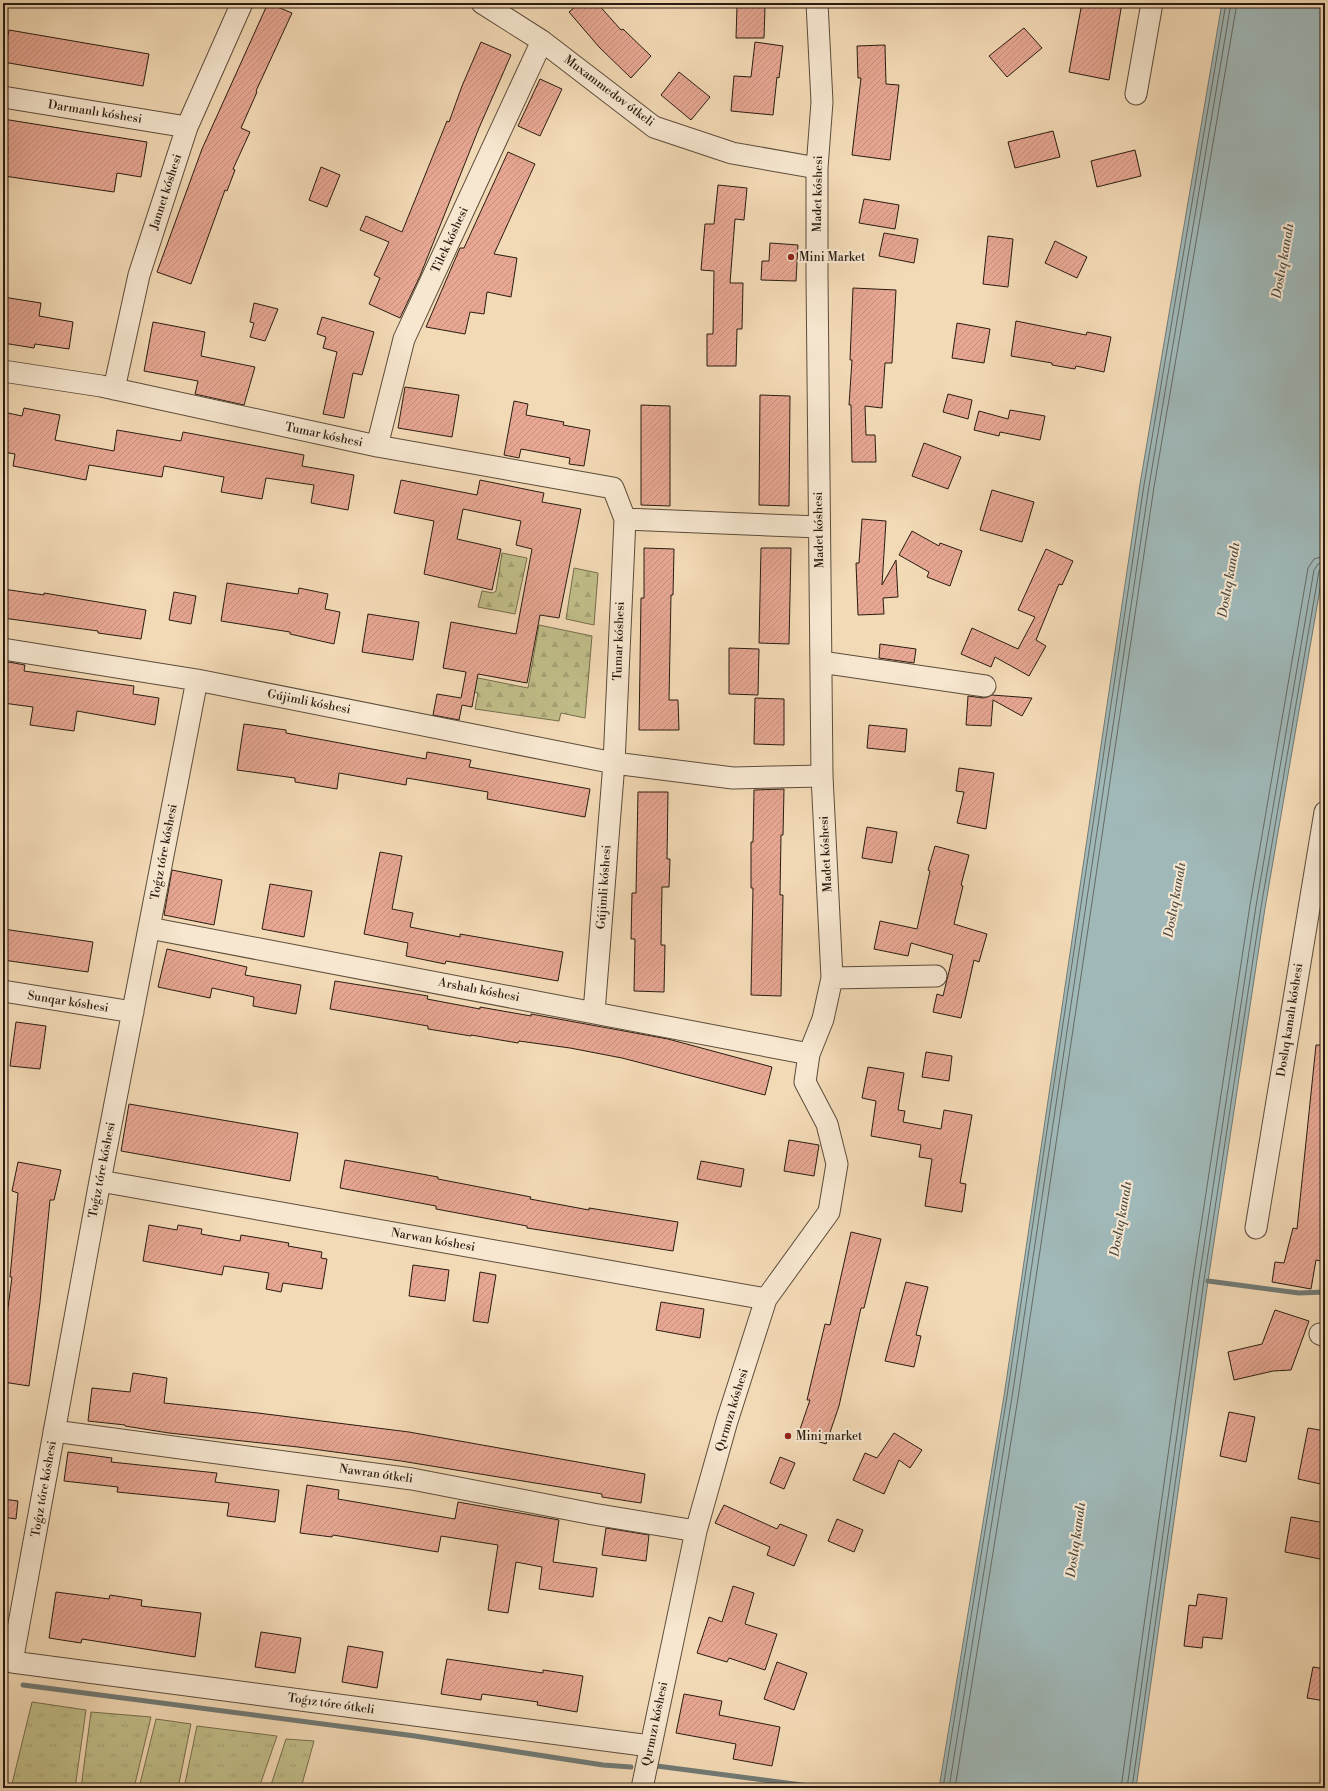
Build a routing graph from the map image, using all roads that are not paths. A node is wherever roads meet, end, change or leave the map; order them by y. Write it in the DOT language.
graph roads {
  1 [pos="242,3"];
  2 [pos="482,3"];
  3 [pos="817,3"];
  4 [pos="1152,3"];
  5 [pos="542,41"];
  6 [pos="1136,94"];
  7 [pos="3,97"];
  8 [pos="187,127"];
  9 [pos="817,168"];
  10 [pos="3,371"];
  11 [pos="114,389"];
  12 [pos="377,446"];
  13 [pos="625,519"];
  14 [pos="819,528"];
  15 [pos="3,649"];
  16 [pos="821,662"];
  17 [pos="197,680"];
  18 [pos="985,686"];
  19 [pos="614,763"];
  20 [pos="822,776"];
  21 [pos="1325,812"];
  22 [pos="1321,858"];
  23 [pos="149,928"];
  24 [pos="936,976"];
  25 [pos="832,978"];
  26 [pos="3,991"];
  27 [pos="133,1012"];
  28 [pos="594,1012"];
  29 [pos="809,1054"];
  30 [pos="100,1182"];
  31 [pos="1256,1228"];
  32 [pos="766,1299"];
  33 [pos="54,1431"];
  34 [pos="696,1531"];
  35 [pos="12,1662"];
  36 [pos="650,1746"];
  37 [pos="642,1788"];
  1 -- 8 [label="street, Jannet kóshesi"];
  2 -- 5 [label="street, Muxammedov ótkeli"];
  3 -- 9 [label="street, Madet kóshesi"];
  4 -- 6 [label="street"];
  5 -- 9 [label="street, Muxammedov ótkeli"];
  5 -- 12 [label="street, Tilek kóshesi"];
  7 -- 8 [label="street, Darmanlı kóshesi"];
  8 -- 11 [label="street, Jannet kóshesi"];
  9 -- 14 [label="street, Madet kóshesi"];
  10 -- 11 [label="street, Tumar kóshesi"];
  11 -- 12 [label="street, Tumar kóshesi"];
  12 -- 13 [label="street, Tumar kóshesi"];
  13 -- 14 [label="street"];
  13 -- 19 [label="street, Tumar kóshesi"];
  14 -- 16 [label="street, Madet kóshesi"];
  15 -- 17 [label="street, Gújimli kóshesi"];
  16 -- 18 [label="street"];
  16 -- 20 [label="street, Madet kóshesi"];
  17 -- 19 [label="street, Gújimli kóshesi"];
  17 -- 23 [label="street, Toǵız tóre kóshesi"];
  19 -- 20 [label="street, Gújimli kóshesi"];
  19 -- 28 [label="street, Gújimli kóshesi"];
  20 -- 25 [label="street, Madet kóshesi"];
  21 -- 22 [label="street, Doslıq kanalı kóshesi"];
  22 -- 31 [label="street, Doslıq kanalı kóshesi"];
  23 -- 27 [label="street, Toǵız tóre kóshesi"];
  23 -- 28 [label="street, Arshalı kóshesi"];
  24 -- 25 [label="street"];
  25 -- 29 [label="street, Madet kóshesi"];
  26 -- 27 [label="street, Sunqar kóshesi"];
  27 -- 30 [label="street, Toǵız tóre kóshesi"];
  28 -- 29 [label="street, Arshalı kóshesi"];
  29 -- 32 [label="street, Qırmızı kóshesi"];
  30 -- 32 [label="street, Narwan kóshesi"];
  30 -- 33 [label="street, Toǵız tóre kóshesi"];
  32 -- 34 [label="street, Qırmızı kóshesi"];
  33 -- 34 [label="street, Nawran ótkeli"];
  33 -- 35 [label="street, Toǵız tóre kóshesi"];
  34 -- 36 [label="street, Qırmızı kóshesi"];
  35 -- 36 [label="street, Toǵız tóre ótkeli"];
  36 -- 37 [label="street, Qırmızı kóshesi"];
}
